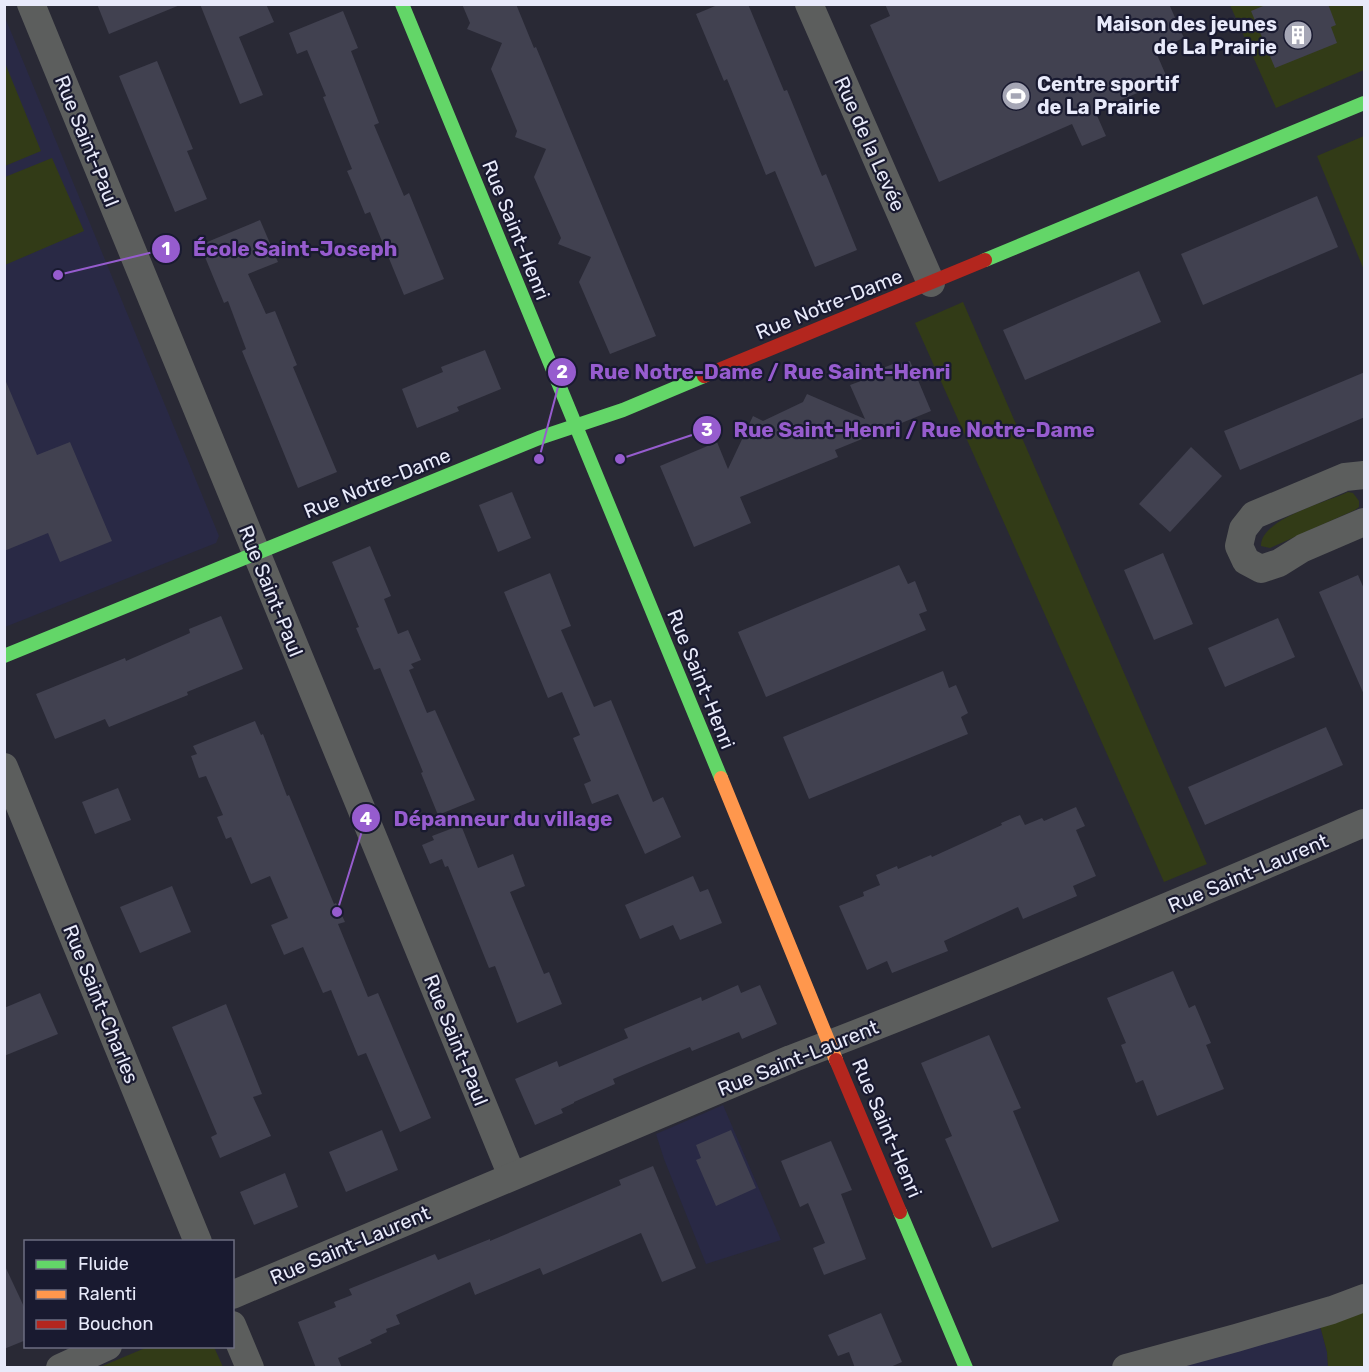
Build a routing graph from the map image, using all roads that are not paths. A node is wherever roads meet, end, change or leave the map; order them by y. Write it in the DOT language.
graph roads {
  1 [pos="31,4"];
  2 [pos="402,4"];
  3 [pos="809,4"];
  4 [pos="1365,103"];
  5 [pos="931,284"];
  6 [pos="577,426"];
  7 [pos="1365,475"];
  8 [pos="1365,522"];
  9 [pos="255,553"];
  10 [pos="4,656"];
  11 [pos="4,767"];
  12 [pos="1365,823"];
  13 [pos="831,1044"];
  14 [pos="512,1176"];
  15 [pos="197,1240"];
  16 [pos="234,1294"];
  17 [pos="1365,1298"];
  18 [pos="234,1330"];
  19 [pos="106,1348"];
  20 [pos="60,1368"];
  21 [pos="250,1368"];
  22 [pos="966,1368"];
  23 [pos="1126,1368"];
  1 -- 9 [label="street, Rue Saint-Paul"];
  2 -- 6 [label="street, Rue Saint-Henri"];
  3 -- 5 [label="street, Rue de la Levée"];
  4 -- 5 [label="street, Rue Notre-Dame"];
  5 -- 6 [label="street, Rue Notre-Dame"];
  6 -- 9 [label="street, Rue Notre-Dame"];
  6 -- 13 [label="street, Rue Saint-Henri"];
  7 -- 8 [label="street"];
  9 -- 10 [label="street, Rue Notre-Dame"];
  9 -- 14 [label="street, Rue Saint-Paul"];
  11 -- 15 [label="street, Rue Saint-Charles"];
  12 -- 13 [label="street, Rue Saint-Laurent"];
  13 -- 14 [label="street, Rue Saint-Laurent"];
  13 -- 22 [label="street, Rue Saint-Henri"];
  14 -- 16 [label="street, Rue Saint-Laurent"];
  17 -- 23 [label="street"];
  18 -- 21 [label="street"];
  19 -- 20 [label="street"];
}
